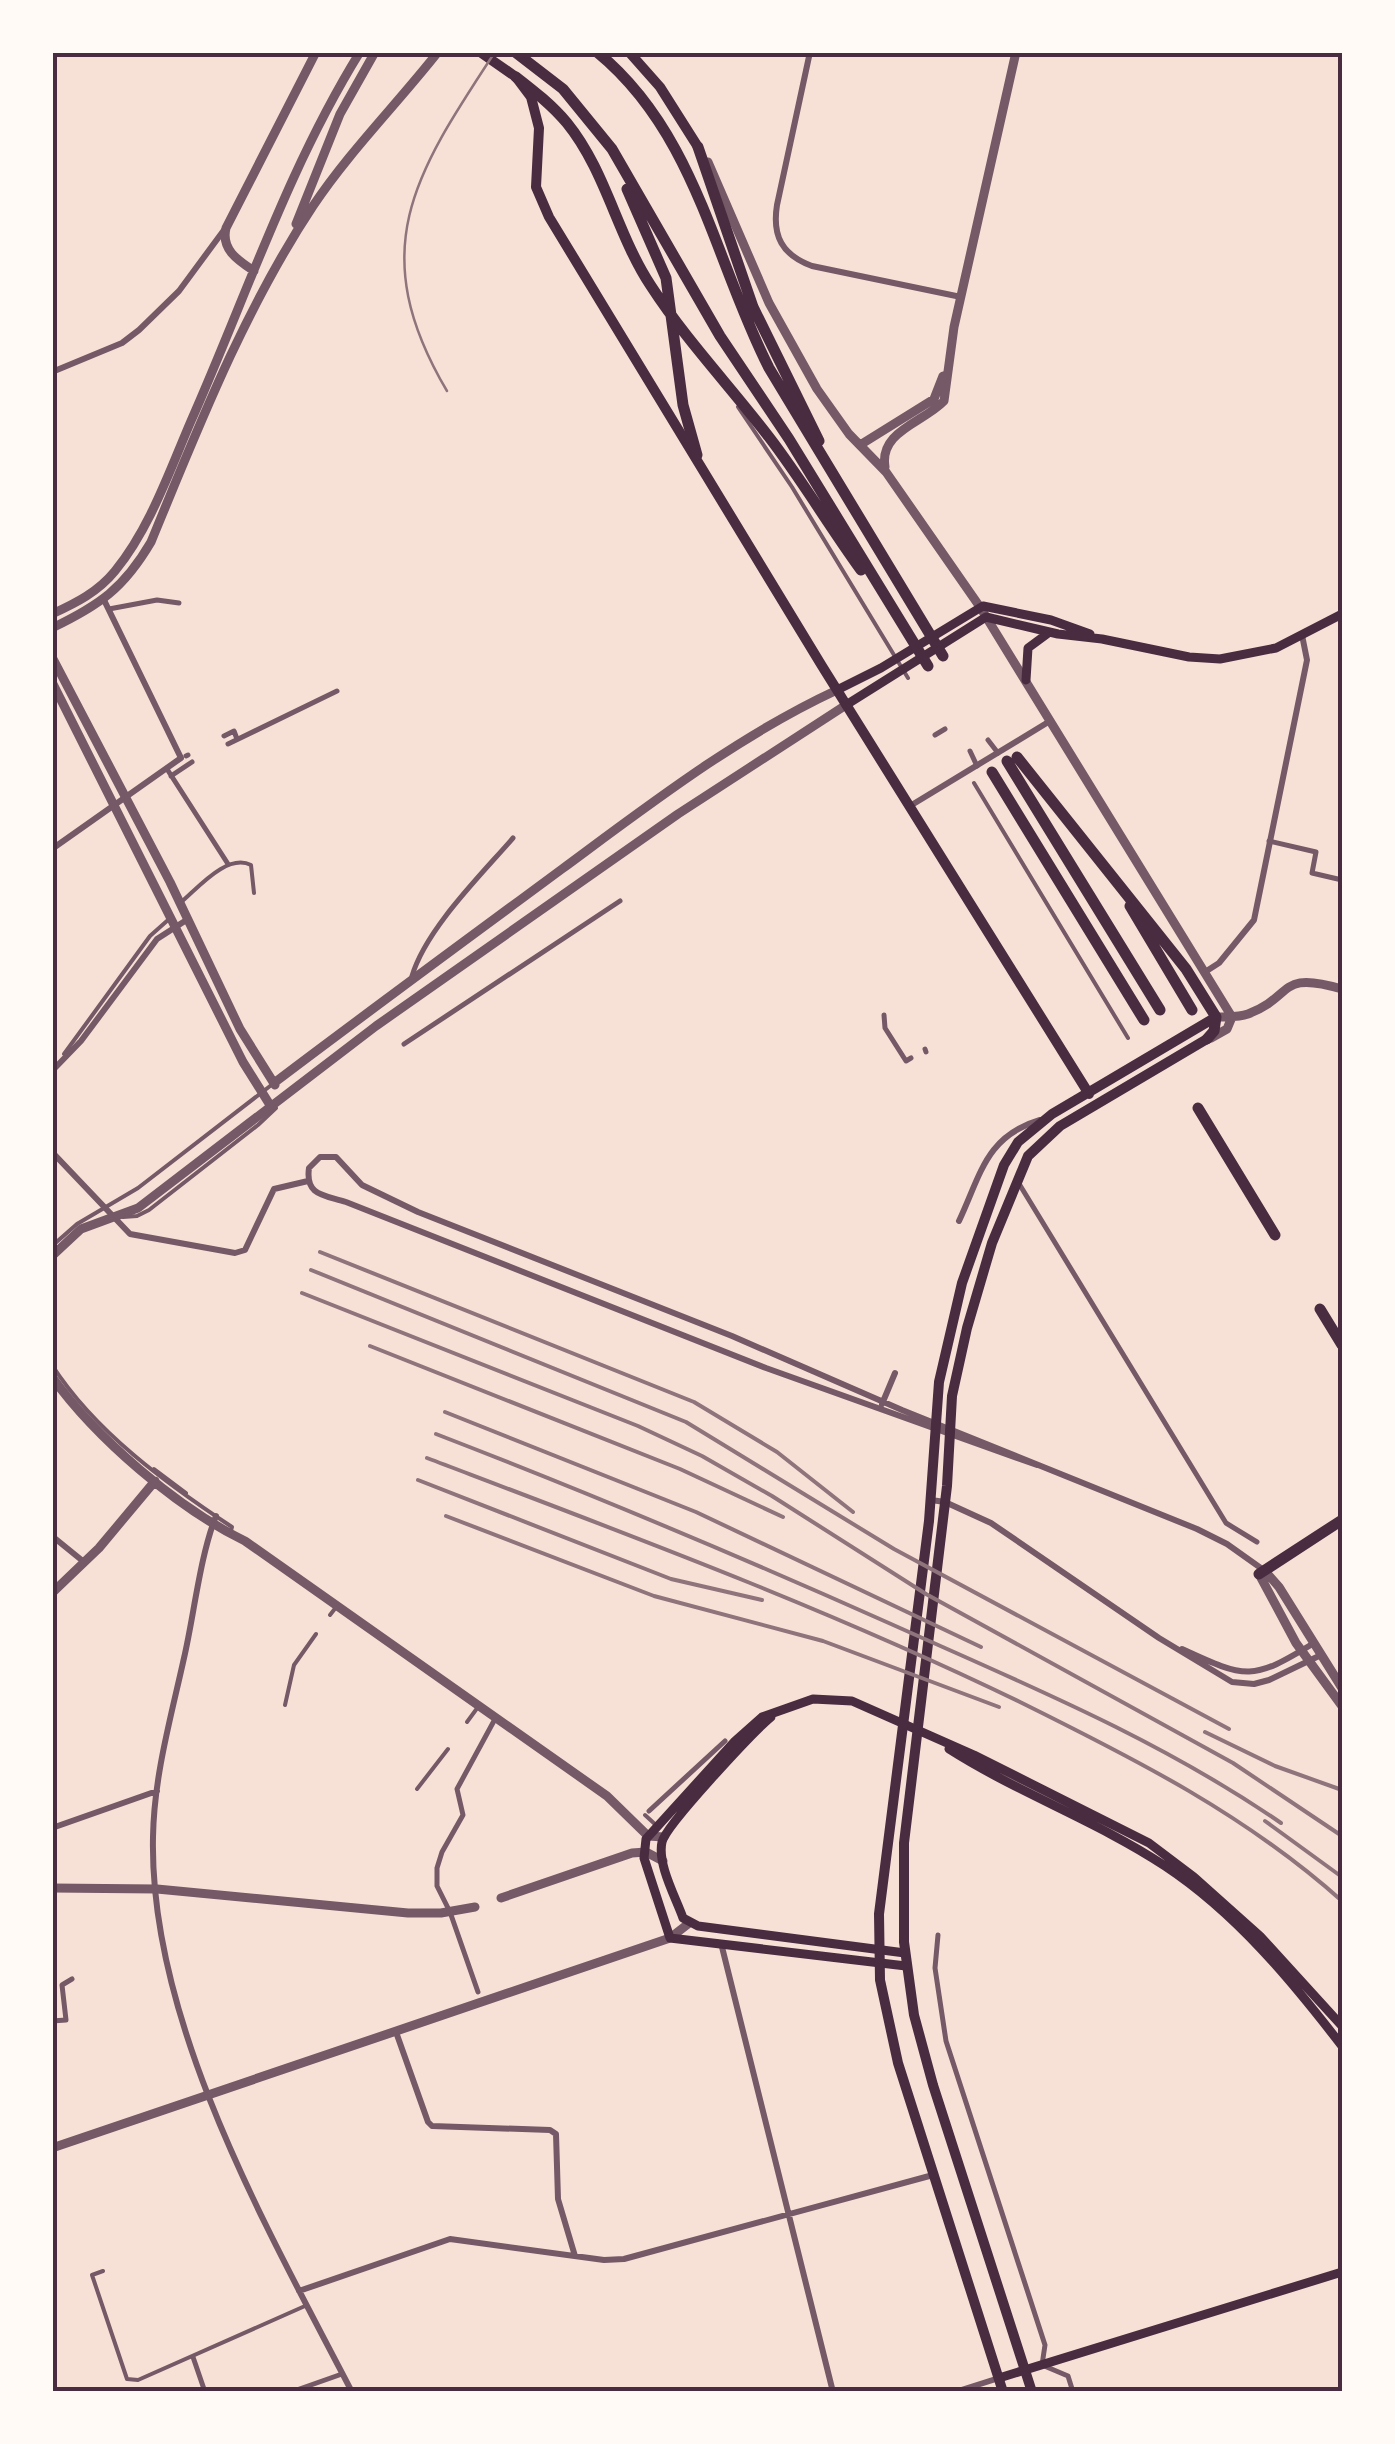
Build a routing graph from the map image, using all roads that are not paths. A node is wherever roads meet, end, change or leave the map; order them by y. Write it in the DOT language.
graph roads {
  1 [pos="316,52"];
  2 [pos="360,52"];
  3 [pos="375,52"];
  4 [pos="438,52"];
  5 [pos="515,52"];
  6 [pos="597,52"];
  7 [pos="629,52"];
  8 [pos="810,52"];
  9 [pos="1016,52"];
  10 [pos="481,53"];
  11 [pos="516,77"];
  12 [pos="586,116"];
  13 [pos="698,147"];
  14 [pos="226,228"];
  15 [pos="288,246"];
  16 [pos="256,266"];
  17 [pos="961,296"];
  18 [pos="948,359"];
  19 [pos="710,366"];
  20 [pos="52,372"];
  21 [pos="860,445"];
  22 [pos="697,455"];
  23 [pos="886,472"];
  24 [pos="834,478"];
  25 [pos="106,604"];
  26 [pos="179,604"];
  27 [pos="983,612"];
  28 [pos="52,614"];
  29 [pos="1342,614"];
  30 [pos="904,627"];
  31 [pos="52,628"];
  32 [pos="1053,633"];
  33 [pos="1301,634"];
  34 [pos="1102,639"];
  35 [pos="943,656"];
  36 [pos="52,657"];
  37 [pos="928,666"];
  38 [pos="889,669"];
  39 [pos="908,678"];
  40 [pos="1026,680"];
  41 [pos="52,682"];
  42 [pos="336,690"];
  43 [pos="837,690"];
  44 [pos="846,704"];
  45 [pos="1051,721"];
  46 [pos="945,729"];
  47 [pos="935,735"];
  48 [pos="224,736"];
  49 [pos="238,739"];
  50 [pos="988,740"];
  51 [pos="228,744"];
  52 [pos="970,751"];
  53 [pos="1007,757"];
  54 [pos="192,762"];
  55 [pos="977,766"];
  56 [pos="169,772"];
  57 [pos="992,772"];
  58 [pos="974,782"];
  59 [pos="126,797"];
  60 [pos="115,803"];
  61 [pos="910,806"];
  62 [pos="512,838"];
  63 [pos="1269,842"];
  64 [pos="52,850"];
  65 [pos="1097,857"];
  66 [pos="228,864"];
  67 [pos="1342,880"];
  68 [pos="254,893"];
  69 [pos="620,901"];
  70 [pos="180,902"];
  71 [pos="188,920"];
  72 [pos="174,921"];
  73 [pos="1205,972"];
  74 [pos="411,979"];
  75 [pos="1342,989"];
  76 [pos="1160,1010"];
  77 [pos="1192,1010"];
  78 [pos="884,1015"];
  79 [pos="1232,1016"];
  80 [pos="1216,1017"];
  81 [pos="1144,1020"];
  82 [pos="1128,1038"];
  83 [pos="1207,1040"];
  84 [pos="404,1044"];
  85 [pos="910,1058"];
  86 [pos="54,1065"];
  87 [pos="274,1083"];
  88 [pos="262,1092"];
  89 [pos="283,1094"];
  90 [pos="1089,1094"];
  91 [pos="1102,1101"];
  92 [pos="270,1105"];
  93 [pos="1198,1108"];
  94 [pos="1046,1118"];
  95 [pos="52,1152"];
  96 [pos="1016,1179"];
  97 [pos="308,1181"];
  98 [pos="110,1212"];
  99 [pos="959,1221"];
  100 [pos="1275,1235"];
  101 [pos="54,1250"];
  102 [pos="1320,1309"];
  103 [pos="1342,1345"];
  104 [pos="52,1365"];
  105 [pos="894,1373"];
  106 [pos="59,1382"];
  107 [pos="882,1405"];
  108 [pos="150,1467"];
  109 [pos="157,1478"];
  110 [pos="188,1496"];
  111 [pos="931,1500"];
  112 [pos="945,1502"];
  113 [pos="215,1520"];
  114 [pos="1342,1520"];
  115 [pos="52,1536"];
  116 [pos="1257,1542"];
  117 [pos="85,1563"];
  118 [pos="1259,1569"];
  119 [pos="52,1592"];
  120 [pos="316,1634"];
  121 [pos="1159,1638"];
  122 [pos="1314,1643"];
  123 [pos="1302,1650"];
  124 [pos="1321,1655"];
  125 [pos="1310,1662"];
  126 [pos="1342,1688"];
  127 [pos="285,1705"];
  128 [pos="478,1706"];
  129 [pos="1342,1706"];
  130 [pos="784,1707"];
  131 [pos="495,1719"];
  132 [pos="468,1722"];
  133 [pos="921,1732"];
  134 [pos="725,1741"];
  135 [pos="448,1748"];
  136 [pos="417,1789"];
  137 [pos="156,1792"];
  138 [pos="647,1812"];
  139 [pos="658,1826"];
  140 [pos="52,1828"];
  141 [pos="648,1836"];
  142 [pos="664,1837"];
  143 [pos="643,1852"];
  144 [pos="664,1861"];
  145 [pos="52,1888"];
  146 [pos="157,1888"];
  147 [pos="501,1898"];
  148 [pos="475,1907"];
  149 [pos="450,1912"];
  150 [pos="688,1924"];
  151 [pos="938,1934"];
  152 [pos="670,1938"];
  153 [pos="721,1942"];
  154 [pos="878,1956"];
  155 [pos="905,1960"];
  156 [pos="72,1979"];
  157 [pos="478,1992"];
  158 [pos="1330,2009"];
  159 [pos="1342,2016"];
  160 [pos="52,2022"];
  161 [pos="1342,2026"];
  162 [pos="396,2032"];
  163 [pos="1342,2046"];
  164 [pos="210,2094"];
  165 [pos="52,2148"];
  166 [pos="933,2174"];
  167 [pos="788,2214"];
  168 [pos="575,2256"];
  169 [pos="103,2271"];
  170 [pos="1341,2272"];
  171 [pos="300,2291"];
  172 [pos="307,2305"];
  173 [pos="193,2357"];
  174 [pos="1042,2365"];
  175 [pos="1025,2370"];
  176 [pos="342,2374"];
  177 [pos="999,2378"];
  178 [pos="205,2392"];
  179 [pos="291,2392"];
  180 [pos="352,2392"];
  181 [pos="833,2392"];
  182 [pos="955,2392"];
  183 [pos="1003,2392"];
  184 [pos="1032,2392"];
  185 [pos="1072,2392"];
  1 -- 14 [label="street"];
  2 -- 16 [label="street"];
  3 -- 15 [label="street"];
  4 -- 15 [label="street"];
  5 -- 12 [label="highway"];
  6 -- 24 [label="highway"];
  7 -- 13 [label="main road"];
  8 -- 17 [label="street"];
  9 -- 17 [label="street"];
  10 -- 11 [label="main road"];
  11 -- 19 [label="highway"];
  11 -- 22 [label="main road"];
  12 -- 22 [label="highway"];
  12 -- 30 [label="highway"];
  13 -- 21 [label="street"];
  13 -- 24 [label="highway"];
  14 -- 16 [label="street"];
  14 -- 20 [label="street"];
  15 -- 25 [label="street"];
  16 -- 28 [label="street"];
  17 -- 18 [label="street"];
  18 -- 21 [label="street"];
  18 -- 23 [label="street"];
  19 -- 30 [label="highway"];
  19 -- 39 [label="lane"];
  21 -- 23 [label="street"];
  22 -- 43 [label="main road"];
  23 -- 27 [label="street"];
  24 -- 35 [label="highway"];
  25 -- 26 [label="street"];
  25 -- 31 [label="street"];
  25 -- 56 [label="street"];
  27 -- 32 [label="main road"];
  27 -- 34 [label="main road"];
  27 -- 38 [label="main road"];
  27 -- 40 [label="street"];
  29 -- 33 [label="main road"];
  30 -- 37 [label="highway"];
  32 -- 34 [label="main road"];
  32 -- 40 [label="main road"];
  33 -- 34 [label="main road"];
  33 -- 63 [label="street"];
  36 -- 59 [label="street"];
  38 -- 43 [label="main road"];
  38 -- 44 [label="main road"];
  40 -- 45 [label="street"];
  41 -- 60 [label="street"];
  42 -- 49 [label="street"];
  43 -- 44 [label="main road"];
  43 -- 74 [label="street"];
  44 -- 61 [label="main road"];
  44 -- 89 [label="street"];
  45 -- 53 [label="street"];
  45 -- 73 [label="street"];
  46 -- 47 [label="street"];
  48 -- 49 [label="street"];
  49 -- 51 [label="street"];
  50 -- 53 [label="street"];
  52 -- 55 [label="street"];
  53 -- 55 [label="street"];
  53 -- 65 [label="highway"];
  53 -- 76 [label="highway"];
  54 -- 56 [label="street"];
  55 -- 61 [label="street"];
  56 -- 59 [label="street"];
  56 -- 66 [label="street"];
  57 -- 81 [label="highway"];
  58 -- 82 [label="lane"];
  59 -- 60 [label="street"];
  59 -- 70 [label="street"];
  60 -- 64 [label="street"];
  60 -- 72 [label="street"];
  61 -- 90 [label="main road"];
  62 -- 74 [label="street"];
  63 -- 67 [label="street"];
  63 -- 73 [label="street"];
  65 -- 77 [label="highway"];
  65 -- 80 [label="highway"];
  66 -- 68 [label="lane"];
  66 -- 70 [label="lane"];
  69 -- 84 [label="street"];
  70 -- 71 [label="street"];
  71 -- 72 [label="street"];
  71 -- 87 [label="street"];
  72 -- 86 [label="street"];
  72 -- 88 [label="street"];
  73 -- 79 [label="street"];
  74 -- 87 [label="street"];
  75 -- 79 [label="street"];
  78 -- 85 [label="street"];
  79 -- 80 [label="street"];
  79 -- 83 [label="street"];
  80 -- 83 [label="highway"];
  80 -- 90 [label="main road"];
  83 -- 91 [label="main road"];
  87 -- 88 [label="lane"];
  87 -- 89 [label="street"];
  88 -- 92 [label="street"];
  88 -- 98 [label="lane"];
  89 -- 92 [label="street"];
  89 -- 98 [label="lane"];
  90 -- 91 [label="main road"];
  90 -- 94 [label="main road"];
  91 -- 96 [label="main road"];
  92 -- 98 [label="street"];
  93 -- 100 [label="highway"];
  94 -- 99 [label="street"];
  94 -- 111 [label="main road"];
  95 -- 98 [label="street"];
  96 -- 112 [label="main road"];
  96 -- 116 [label="street"];
  97 -- 98 [label="street"];
  97 -- 107 [label="street"];
  97 -- 107 [label="street"];
  98 -- 101 [label="street"];
  102 -- 103 [label="highway"];
  104 -- 106 [label="lane"];
  105 -- 107 [label="street"];
  106 -- 108 [label="lane"];
  106 -- 109 [label="street"];
  107 -- 118 [label="street"];
  108 -- 109 [label="lane"];
  108 -- 110 [label="lane"];
  109 -- 110 [label="lane"];
  109 -- 113 [label="street"];
  109 -- 117 [label="street"];
  110 -- 113 [label="lane"];
  111 -- 112 [label="street"];
  111 -- 154 [label="main road"];
  112 -- 121 [label="street"];
  112 -- 155 [label="main road"];
  113 -- 128 [label="street"];
  113 -- 137 [label="street"];
  114 -- 118 [label="highway"];
  115 -- 117 [label="street"];
  117 -- 119 [label="street"];
  118 -- 122 [label="street"];
  118 -- 123 [label="street"];
  120 -- 127 [label="lane"];
  121 -- 123 [label="street"];
  121 -- 125 [label="street"];
  122 -- 123 [label="street"];
  122 -- 124 [label="street"];
  123 -- 125 [label="street"];
  124 -- 125 [label="street"];
  124 -- 126 [label="street"];
  125 -- 129 [label="street"];
  128 -- 131 [label="street"];
  128 -- 132 [label="lane"];
  130 -- 133 [label="main road"];
  130 -- 139 [label="main road"];
  130 -- 142 [label="main road"];
  131 -- 141 [label="street"];
  131 -- 149 [label="street"];
  133 -- 158 [label="main road"];
  133 -- 163 [label="main road"];
  134 -- 138 [label="street"];
  135 -- 136 [label="lane"];
  137 -- 140 [label="street"];
  137 -- 146 [label="street"];
  138 -- 139 [label="lane"];
  139 -- 141 [label="main road"];
  141 -- 142 [label="street"];
  141 -- 143 [label="main road"];
  142 -- 144 [label="main road"];
  143 -- 144 [label="street"];
  143 -- 147 [label="street"];
  143 -- 152 [label="main road"];
  144 -- 150 [label="main road"];
  145 -- 146 [label="street"];
  146 -- 149 [label="street"];
  146 -- 164 [label="street"];
  148 -- 149 [label="street"];
  149 -- 157 [label="street"];
  150 -- 152 [label="street"];
  150 -- 154 [label="main road"];
  151 -- 174 [label="street"];
  152 -- 153 [label="main road"];
  152 -- 162 [label="street"];
  153 -- 154 [label="main road"];
  153 -- 167 [label="street"];
  154 -- 155 [label="main road"];
  154 -- 166 [label="main road"];
  155 -- 175 [label="main road"];
  156 -- 160 [label="street"];
  158 -- 159 [label="main road"];
  158 -- 161 [label="main road"];
  162 -- 164 [label="street"];
  162 -- 168 [label="street"];
  164 -- 165 [label="street"];
  164 -- 171 [label="street"];
  166 -- 167 [label="street"];
  166 -- 177 [label="main road"];
  167 -- 168 [label="street"];
  167 -- 181 [label="street"];
  168 -- 171 [label="street"];
  169 -- 173 [label="lane"];
  170 -- 174 [label="main road"];
  171 -- 172 [label="street"];
  172 -- 173 [label="lane"];
  172 -- 176 [label="street"];
  173 -- 178 [label="street"];
  174 -- 175 [label="main road"];
  174 -- 185 [label="street"];
  175 -- 177 [label="main road"];
  175 -- 184 [label="main road"];
  176 -- 179 [label="street"];
  176 -- 180 [label="street"];
  177 -- 182 [label="street"];
  177 -- 183 [label="main road"];
}
